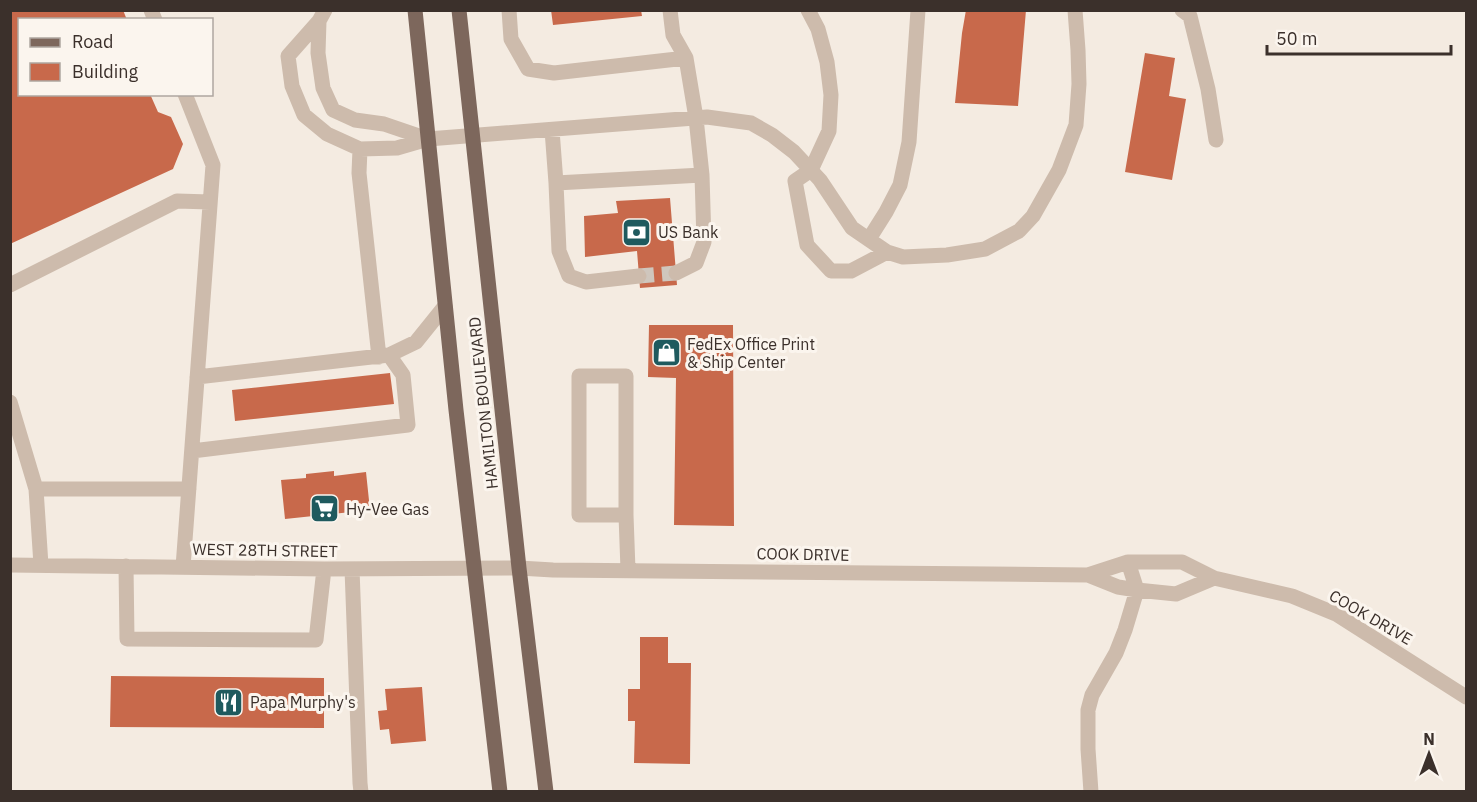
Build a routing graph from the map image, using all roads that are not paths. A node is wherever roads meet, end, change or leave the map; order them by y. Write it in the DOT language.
graph roads {
  1 [pos="415,10"];
  2 [pos="459,10"];
  3 [pos="509,10"];
  4 [pos="670,10"];
  5 [pos="808,10"];
  6 [pos="918,10"];
  7 [pos="1075,10"];
  8 [pos="1182,10"];
  9 [pos="322,16"];
  10 [pos="686,58"];
  11 [pos="186,96"];
  12 [pos="696,118"];
  13 [pos="552,130"];
  14 [pos="472,136"];
  15 [pos="428,139"];
  16 [pos="1215,140"];
  17 [pos="360,149"];
  18 [pos="811,170"];
  19 [pos="702,175"];
  20 [pos="556,183"];
  21 [pos="210,202"];
  22 [pos="869,239"];
  23 [pos="887,252"];
  24 [pos="676,273"];
  25 [pos="639,276"];
  26 [pos="10,285"];
  27 [pos="445,306"];
  28 [pos="384,356"];
  29 [pos="197,377"];
  30 [pos="10,402"];
  31 [pos="192,451"];
  32 [pos="36,489"];
  33 [pos="189,489"];
  34 [pos="626,515"];
  35 [pos="1128,562"];
  36 [pos="10,565"];
  37 [pos="41,565"];
  38 [pos="126,566"];
  39 [pos="183,567"];
  40 [pos="324,568"];
  41 [pos="352,568"];
  42 [pos="474,568"];
  43 [pos="519,568"];
  44 [pos="628,570"];
  45 [pos="1088,575"];
  46 [pos="1214,578"];
  47 [pos="1137,590"];
  48 [pos="1467,697"];
  49 [pos="361,792"];
  50 [pos="500,792"];
  51 [pos="546,792"];
  52 [pos="1091,792"];
  1 -- 15 [label="main road, HAMILTON BOULEVARD"];
  2 -- 14 [label="main road, HAMILTON BOULEVARD"];
  3 -- 10 [label="street"];
  4 -- 10 [label="street"];
  5 -- 18 [label="street"];
  6 -- 22 [label="street"];
  7 -- 23 [label="street"];
  8 -- 16 [label="street"];
  9 -- 15 [label="street"];
  9 -- 17 [label="street"];
  10 -- 12 [label="street"];
  11 -- 21 [label="street"];
  12 -- 13 [label="street"];
  12 -- 18 [label="street"];
  12 -- 19 [label="street"];
  13 -- 14 [label="street"];
  13 -- 20 [label="street"];
  14 -- 15 [label="street"];
  14 -- 43 [label="main road, HAMILTON BOULEVARD"];
  15 -- 17 [label="street"];
  15 -- 27 [label="main road, HAMILTON BOULEVARD"];
  17 -- 28 [label="street"];
  18 -- 22 [label="street"];
  18 -- 23 [label="street"];
  19 -- 20 [label="street"];
  19 -- 24 [label="street"];
  20 -- 25 [label="street"];
  21 -- 26 [label="street"];
  21 -- 29 [label="street"];
  22 -- 23 [label="street"];
  27 -- 28 [label="street"];
  27 -- 42 [label="main road, HAMILTON BOULEVARD"];
  28 -- 29 [label="street"];
  28 -- 31 [label="street"];
  29 -- 31 [label="street"];
  30 -- 32 [label="street"];
  31 -- 33 [label="street"];
  32 -- 33 [label="street"];
  32 -- 37 [label="street"];
  33 -- 39 [label="street"];
  34 -- 34 [label="street"];
  34 -- 44 [label="street"];
  35 -- 45 [label="street, COOK DRIVE"];
  35 -- 46 [label="street, COOK DRIVE"];
  35 -- 47 [label="street"];
  36 -- 37 [label="street, WEST 28TH STREET"];
  37 -- 38 [label="street, WEST 28TH STREET"];
  38 -- 39 [label="street, WEST 28TH STREET"];
  38 -- 40 [label="street"];
  39 -- 40 [label="street, WEST 28TH STREET"];
  40 -- 41 [label="street, WEST 28TH STREET"];
  41 -- 42 [label="street, WEST 28TH STREET"];
  41 -- 49 [label="street"];
  42 -- 43 [label="street, WEST 28TH STREET"];
  42 -- 50 [label="main road, HAMILTON BOULEVARD"];
  43 -- 44 [label="street, COOK DRIVE"];
  43 -- 51 [label="main road, HAMILTON BOULEVARD"];
  44 -- 45 [label="street, COOK DRIVE"];
  45 -- 47 [label="street, COOK DRIVE"];
  46 -- 47 [label="street, COOK DRIVE"];
  46 -- 48 [label="street, COOK DRIVE"];
  47 -- 52 [label="street"];
}
